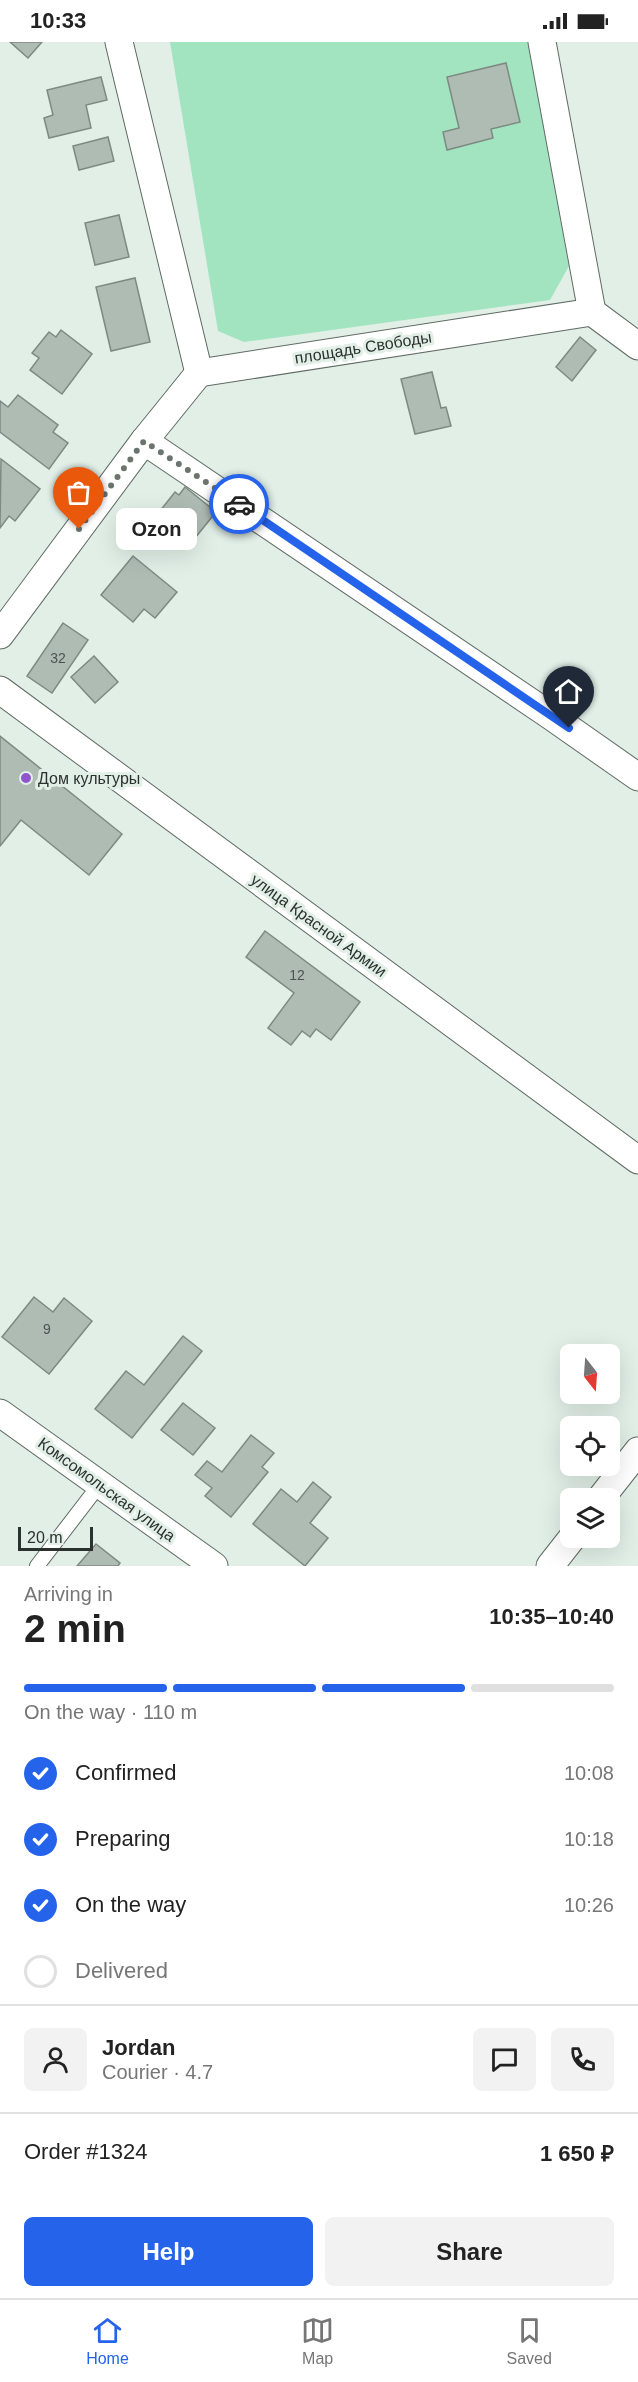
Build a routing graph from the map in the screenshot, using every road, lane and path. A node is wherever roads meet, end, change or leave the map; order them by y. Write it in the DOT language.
graph roads {
  1 [pos="118,42"];
  2 [pos="542,42"];
  3 [pos="592,312"];
  4 [pos="638,346"];
  5 [pos="199,372"];
  6 [pos="144,441"];
  7 [pos="0,635"];
  8 [pos="0,690"];
  9 [pos="638,777"];
  10 [pos="638,1160"];
  11 [pos="0,1413"];
  12 [pos="638,1451"];
  13 [pos="100,1485"];
  14 [pos="610,1488"];
  15 [pos="564,1548"];
  16 [pos="37,1566"];
  17 [pos="214,1566"];
  18 [pos="550,1566"];
  1 -- 5 [label="street"];
  2 -- 3 [label="street"];
  3 -- 4 [label="street"];
  3 -- 5 [label="street, площадь Свободы"];
  5 -- 6 [label="street"];
  6 -- 7 [label="street"];
  6 -- 9 [label="street"];
  8 -- 10 [label="street, улица Красной Армии"];
  11 -- 13 [label="street, Комсомольская улица"];
  12 -- 14 [label="street"];
  13 -- 16 [label="lane"];
  13 -- 17 [label="street, Комсомольская улица"];
  15 -- 18 [label="street"];
}
